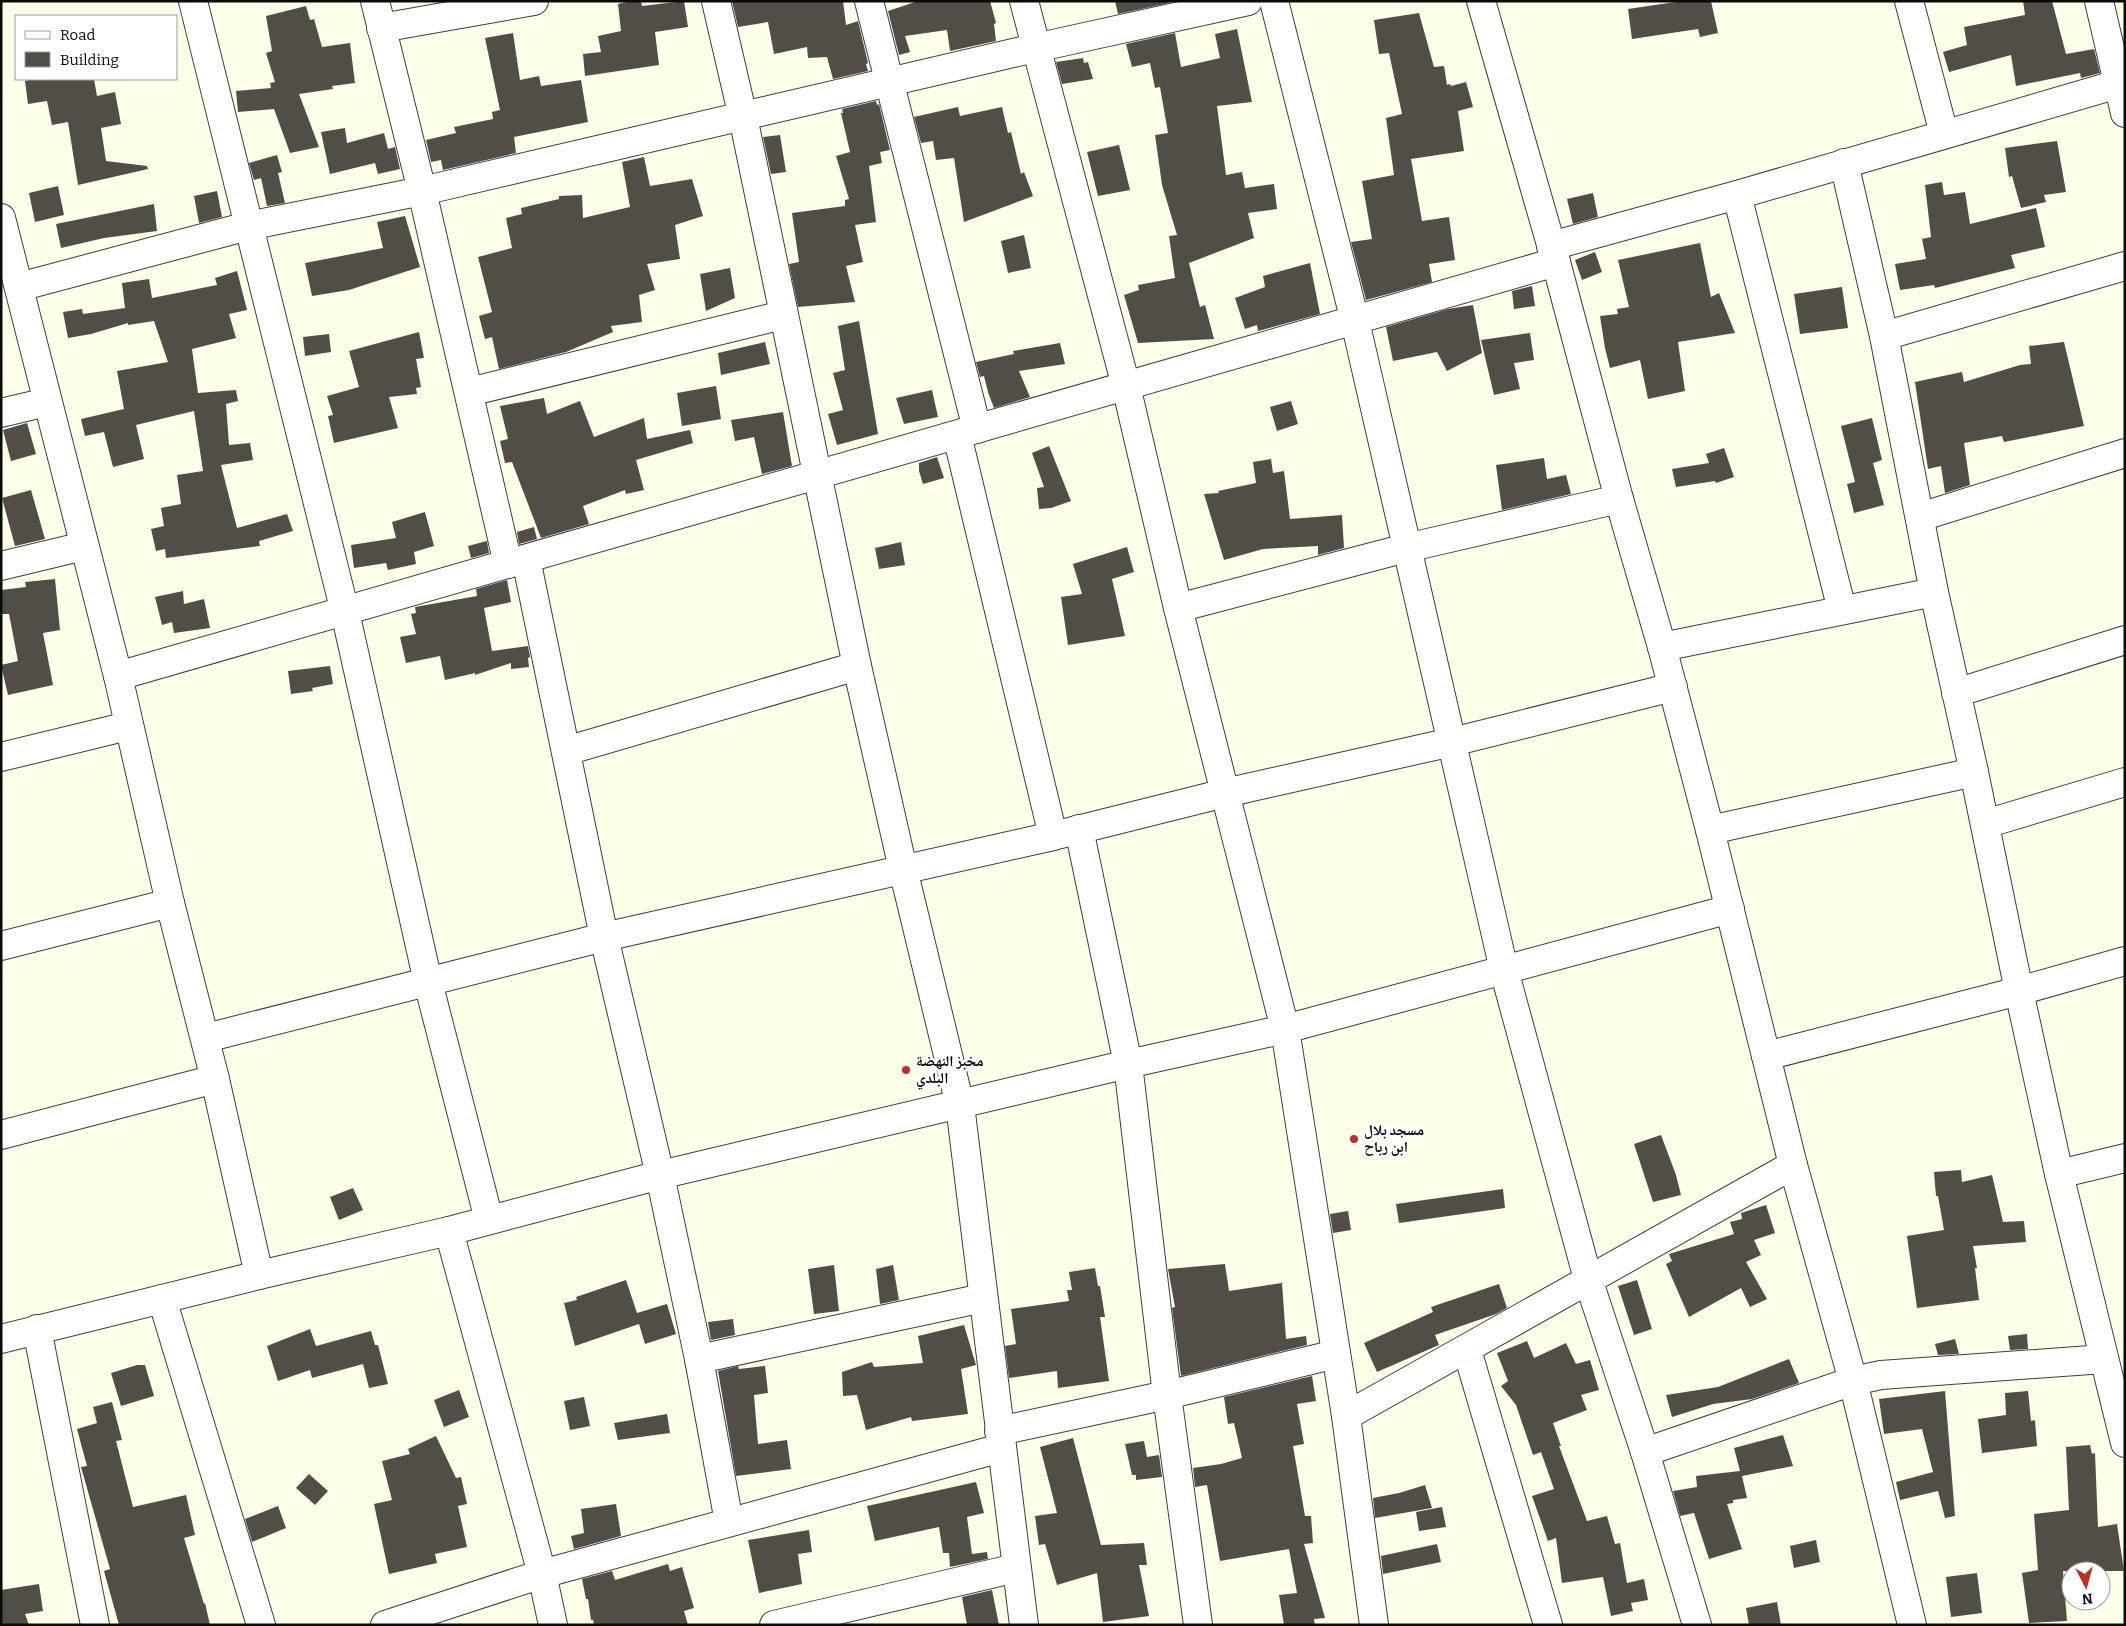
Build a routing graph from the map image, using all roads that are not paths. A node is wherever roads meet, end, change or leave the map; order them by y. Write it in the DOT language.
graph roads {
  1 [pos="193,1"];
  2 [pos="376,1"];
  3 [pos="534,1"];
  4 [pos="716,1"];
  5 [pos="868,1"];
  6 [pos="1024,1"];
  7 [pos="1248,1"];
  8 [pos="1274,1"];
  9 [pos="1482,1"];
  10 [pos="1910,1"];
  11 [pos="2099,1"];
  12 [pos="381,28"];
  13 [pos="1036,48"];
  14 [pos="888,82"];
  15 [pos="2121,83"];
  16 [pos="2125,113"];
  17 [pos="743,117"];
  18 [pos="1944,134"];
  19 [pos="1844,163"];
  20 [pos="422,191"];
  21 [pos="1737,194"];
  22 [pos="1,218"];
  23 [pos="248,226"];
  24 [pos="1554,254"];
  25 [pos="2125,266"];
  26 [pos="11,271"];
  27 [pos="783,315"];
  28 [pos="1354,321"];
  29 [pos="1884,336"];
  30 [pos="1126,386"];
  31 [pos="469,392"];
  32 [pos="47,402"];
  33 [pos="1,414"];
  34 [pos="967,432"];
  35 [pos="2125,453"];
  36 [pos="817,474"];
  37 [pos="1619,499"];
  38 [pos="1920,517"];
  39 [pos="84,546"];
  40 [pos="1406,548"];
  41 [pos="517,562"];
  42 [pos="1,566"];
  43 [pos="1934,592"];
  44 [pos="1178,608"];
  45 [pos="1842,610"];
  46 [pos="345,612"];
  47 [pos="2125,640"];
  48 [pos="1662,647"];
  49 [pos="857,666"];
  50 [pos="118,676"];
  51 [pos="1673,687"];
  52 [pos="1956,693"];
  53 [pos="128,726"];
  54 [pos="1452,742"];
  55 [pos="566,751"];
  56 [pos="1,757"];
  57 [pos="1974,772"];
  58 [pos="2125,782"];
  59 [pos="1225,793"];
  60 [pos="1985,824"];
  61 [pos="1079,830"];
  62 [pos="1710,830"];
  63 [pos="1053,836"];
  64 [pos="903,869"];
  65 [pos="170,903"];
  66 [pos="1730,909"];
  67 [pos="604,937"];
  68 [pos="1,946"];
  69 [pos="2125,961"];
  70 [pos="1504,970"];
  71 [pos="428,982"];
  72 [pos="2019,991"];
  73 [pos="1285,1029"];
  74 [pos="206,1038"];
  75 [pos="1766,1056"];
  76 [pos="1128,1064"];
  77 [pos="215,1079"];
  78 [pos="960,1105"];
  79 [pos="1,1135"];
  80 [pos="2125,1158"];
  81 [pos="1793,1165"];
  82 [pos="2060,1174"];
  83 [pos="660,1175"];
  84 [pos="490,1220"];
  85 [pos="449,1232"];
  86 [pos="259,1275"];
  87 [pos="1588,1279"];
  88 [pos="983,1298"];
  89 [pos="162,1299"];
  90 [pos="37,1329"];
  91 [pos="1,1339"];
  92 [pos="1466,1350"];
  93 [pos="1336,1354"];
  94 [pos="699,1358"];
  95 [pos="2104,1359"];
  96 [pos="1853,1381"];
  97 [pos="1168,1395"];
  98 [pos="2121,1407"];
  99 [pos="1346,1416"];
  100 [pos="1000,1440"];
  101 [pos="2125,1443"];
  102 [pos="1645,1452"];
  103 [pos="729,1522"];
  104 [pos="1016,1568"];
  105 [pos="542,1574"];
  106 [pos="95,1625"];
  107 [pos="261,1625"];
  108 [pos="385,1625"];
  109 [pos="552,1625"];
  110 [pos="774,1625"];
  111 [pos="1024,1625"];
  112 [pos="1198,1625"];
  113 [pos="1374,1625"];
  114 [pos="1548,1625"];
  115 [pos="1697,1625"];
  116 [pos="1912,1625"];
  1 -- 23 [label="street"];
  2 -- 12 [label="street"];
  3 -- 12 [label="street"];
  4 -- 17 [label="street"];
  5 -- 14 [label="street"];
  6 -- 13 [label="street"];
  7 -- 13 [label="street"];
  8 -- 28 [label="street"];
  9 -- 24 [label="street"];
  10 -- 18 [label="street"];
  11 -- 15 [label="street"];
  12 -- 20 [label="street"];
  13 -- 14 [label="street"];
  13 -- 30 [label="street"];
  14 -- 17 [label="street"];
  14 -- 34 [label="street"];
  15 -- 16 [label="street"];
  15 -- 18 [label="street"];
  17 -- 20 [label="street"];
  17 -- 27 [label="street"];
  18 -- 19 [label="street"];
  19 -- 21 [label="street"];
  19 -- 29 [label="street"];
  20 -- 23 [label="street"];
  20 -- 31 [label="street"];
  21 -- 24 [label="street"];
  21 -- 45 [label="street"];
  22 -- 26 [label="street"];
  23 -- 26 [label="street"];
  23 -- 46 [label="street"];
  24 -- 28 [label="street"];
  24 -- 37 [label="street"];
  25 -- 29 [label="street"];
  26 -- 32 [label="street"];
  27 -- 31 [label="street"];
  27 -- 36 [label="street"];
  28 -- 30 [label="street"];
  28 -- 40 [label="street"];
  29 -- 38 [label="street"];
  30 -- 34 [label="street"];
  30 -- 44 [label="street"];
  31 -- 41 [label="street"];
  32 -- 33 [label="street"];
  32 -- 39 [label="street"];
  34 -- 36 [label="street"];
  34 -- 63 [label="street"];
  35 -- 38 [label="street"];
  36 -- 41 [label="street"];
  36 -- 49 [label="street"];
  37 -- 40 [label="street"];
  37 -- 48 [label="street"];
  38 -- 43 [label="street"];
  39 -- 42 [label="street"];
  39 -- 50 [label="street"];
  40 -- 44 [label="street"];
  40 -- 54 [label="street"];
  41 -- 46 [label="street"];
  41 -- 55 [label="street"];
  43 -- 45 [label="street"];
  43 -- 52 [label="street"];
  44 -- 59 [label="street"];
  45 -- 48 [label="street"];
  46 -- 50 [label="street"];
  46 -- 71 [label="street"];
  47 -- 52 [label="street"];
  48 -- 51 [label="street"];
  49 -- 55 [label="street"];
  49 -- 64 [label="street"];
  50 -- 53 [label="street"];
  51 -- 54 [label="street"];
  51 -- 62 [label="street"];
  52 -- 57 [label="street"];
  53 -- 56 [label="street"];
  53 -- 65 [label="street"];
  54 -- 59 [label="street"];
  54 -- 70 [label="street"];
  55 -- 67 [label="street"];
  57 -- 60 [label="street"];
  57 -- 62 [label="street"];
  58 -- 60 [label="street"];
  59 -- 61 [label="street"];
  59 -- 73 [label="street"];
  60 -- 72 [label="street"];
  61 -- 63 [label="street"];
  61 -- 76 [label="street"];
  62 -- 66 [label="street"];
  63 -- 64 [label="street"];
  64 -- 67 [label="street"];
  64 -- 78 [label="street"];
  65 -- 68 [label="street"];
  65 -- 74 [label="street"];
  66 -- 70 [label="street"];
  66 -- 75 [label="street"];
  67 -- 71 [label="street"];
  67 -- 83 [label="street"];
  69 -- 72 [label="street"];
  70 -- 73 [label="street"];
  70 -- 87 [label="street"];
  71 -- 74 [label="street"];
  71 -- 84 [label="street"];
  72 -- 75 [label="street"];
  72 -- 82 [label="street"];
  73 -- 76 [label="street"];
  73 -- 93 [label="street"];
  74 -- 77 [label="street"];
  75 -- 81 [label="street"];
  76 -- 78 [label="street"];
  76 -- 97 [label="street"];
  77 -- 79 [label="street"];
  77 -- 86 [label="street"];
  78 -- 83 [label="street"];
  78 -- 88 [label="street"];
  80 -- 82 [label="street"];
  81 -- 87 [label="street"];
  81 -- 96 [label="street"];
  82 -- 95 [label="street"];
  83 -- 84 [label="street"];
  83 -- 94 [label="street"];
  84 -- 85 [label="street"];
  85 -- 86 [label="street"];
  85 -- 105 [label="street"];
  86 -- 89 [label="street"];
  87 -- 92 [label="street"];
  87 -- 102 [label="street"];
  88 -- 94 [label="street"];
  88 -- 100 [label="street"];
  89 -- 90 [label="street"];
  89 -- 107 [label="street"];
  90 -- 91 [label="street"];
  90 -- 106 [label="street"];
  92 -- 99 [label="street"];
  92 -- 114 [label="street"];
  93 -- 97 [label="street"];
  93 -- 99 [label="street"];
  94 -- 103 [label="street"];
  95 -- 96 [label="street"];
  95 -- 98 [label="street"];
  96 -- 102 [label="street"];
  96 -- 116 [label="street"];
  97 -- 100 [label="street"];
  97 -- 112 [label="street"];
  98 -- 101 [label="street"];
  99 -- 113 [label="street"];
  100 -- 103 [label="street"];
  100 -- 104 [label="street"];
  102 -- 115 [label="street"];
  103 -- 105 [label="street"];
  104 -- 110 [label="street"];
  104 -- 111 [label="street"];
  105 -- 108 [label="street"];
  105 -- 109 [label="street"];
}
